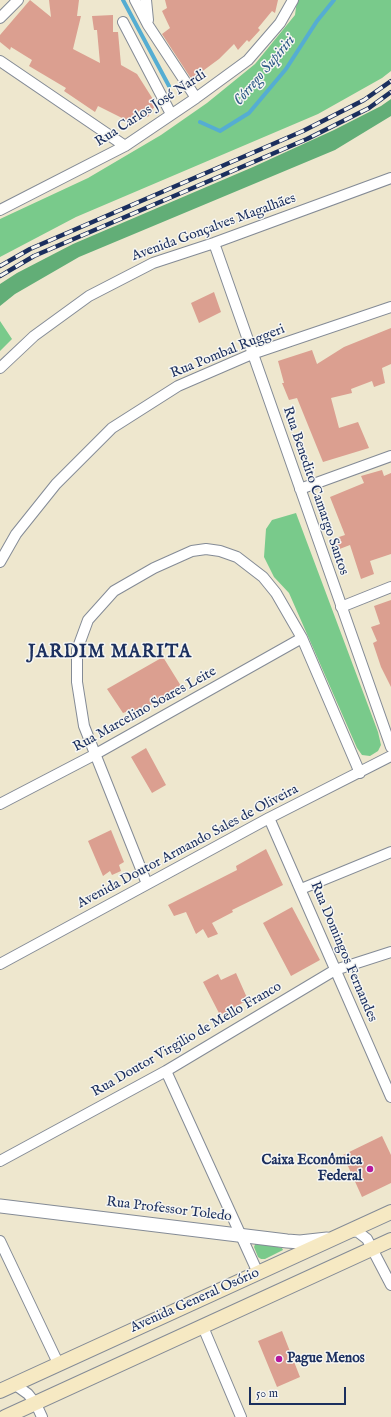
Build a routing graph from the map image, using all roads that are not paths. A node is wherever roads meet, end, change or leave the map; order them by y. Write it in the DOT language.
graph roads {
  1 [pos="18,0"];
  2 [pos="135,0"];
  3 [pos="146,0"];
  4 [pos="293,1"];
  5 [pos="0,18"];
  6 [pos="122,22"];
  7 [pos="148,25"];
  8 [pos="0,61"];
  9 [pos="196,98"];
  10 [pos="171,114"];
  11 [pos="124,146"];
  12 [pos="391,178"];
  13 [pos="0,210"];
  14 [pos="214,243"];
  15 [pos="391,307"];
  16 [pos="252,354"];
  17 [pos="0,368"];
  18 [pos="391,456"];
  19 [pos="300,489"];
  20 [pos="3,546"];
  21 [pos="0,562"];
  22 [pos="391,587"];
  23 [pos="341,606"];
  24 [pos="302,638"];
  25 [pos="391,747"];
  26 [pos="94,755"];
  27 [pos="391,756"];
  28 [pos="360,773"];
  29 [pos="0,804"];
  30 [pos="269,818"];
  31 [pos="391,852"];
  32 [pos="147,884"];
  33 [pos="301,889"];
  34 [pos="391,952"];
  35 [pos="0,964"];
  36 [pos="335,970"];
  37 [pos="166,1071"];
  38 [pos="391,1097"];
  39 [pos="0,1161"];
  40 [pos="0,1206"];
  41 [pos="391,1212"];
  42 [pos="352,1231"];
  43 [pos="240,1234"];
  44 [pos="335,1238"];
  45 [pos="391,1240"];
  46 [pos="0,1241"];
  47 [pos="373,1249"];
  48 [pos="258,1273"];
  49 [pos="391,1285"];
  50 [pos="202,1327"];
  51 [pos="58,1363"];
  52 [pos="14,1384"];
  53 [pos="0,1390"];
  54 [pos="36,1404"];
  55 [pos="5,1417"];
  56 [pos="42,1417"];
  57 [pos="241,1417"];
  1 -- 5 [label="street"];
  2 -- 7 [label="street"];
  3 -- 7 [label="street"];
  4 -- 9 [label="street, Rua Carlos José Nardi"];
  6 -- 10 [label="street"];
  7 -- 9 [label="street"];
  8 -- 11 [label="street"];
  9 -- 10 [label="street, Rua Carlos José Nardi"];
  10 -- 11 [label="street, Rua Carlos José Nardi"];
  11 -- 13 [label="street, Rua Carlos José Nardi"];
  12 -- 14 [label="street, Avenida Gonçalves Magalhães"];
  14 -- 16 [label="street, Rua Benedito Camargo Santos"];
  14 -- 17 [label="street, Avenida Gonçalves Magalhães"];
  15 -- 16 [label="street, Rua Pombal Ruggeri"];
  16 -- 19 [label="street, Rua Benedito Camargo Santos"];
  16 -- 20 [label="street, Rua Pombal Ruggeri"];
  18 -- 19 [label="street"];
  19 -- 23 [label="street, Rua Benedito Camargo Santos"];
  20 -- 21 [label="street, Rua Pombal Ruggeri"];
  22 -- 23 [label="street"];
  23 -- 25 [label="street, Rua Benedito Camargo Santos"];
  24 -- 26 [label="street, Rua Marcelino Soares Leite"];
  24 -- 26 [label="street"];
  24 -- 28 [label="street"];
  26 -- 29 [label="street, Rua Marcelino Soares Leite"];
  26 -- 32 [label="street"];
  27 -- 28 [label="street, Avenida Doutor Armando Sales de Oliveira"];
  28 -- 30 [label="street, Avenida Doutor Armando Sales de Oliveira"];
  30 -- 32 [label="street, Avenida Doutor Armando Sales de Oliveira"];
  30 -- 33 [label="street, Rua Domingos Fernandes"];
  31 -- 33 [label="street"];
  32 -- 35 [label="street, Avenida Doutor Armando Sales de Oliveira"];
  33 -- 36 [label="street, Rua Domingos Fernandes"];
  34 -- 36 [label="street, Rua Doutor Virgilio de Mello Franco"];
  36 -- 37 [label="street, Rua Doutor Virgilio de Mello Franco"];
  36 -- 38 [label="street, Rua Domingos Fernandes"];
  37 -- 39 [label="street, Rua Doutor Virgilio de Mello Franco"];
  37 -- 43 [label="street"];
  40 -- 43 [label="street, Rua Professor Toledo"];
  41 -- 42 [label="main road, Avenida General Osório"];
  42 -- 44 [label="main road, Avenida General Osório"];
  42 -- 47 [label="street"];
  43 -- 44 [label="street, Rua Professor Toledo"];
  43 -- 48 [label="street"];
  44 -- 48 [label="main road, Avenida General Osório"];
  45 -- 47 [label="main road, Avenida General Osório"];
  46 -- 51 [label="street"];
  47 -- 49 [label="street"];
  47 -- 50 [label="main road, Avenida General Osório"];
  48 -- 51 [label="main road, Avenida General Osório"];
  50 -- 54 [label="main road, Avenida General Osório"];
  50 -- 57 [label="street"];
  51 -- 52 [label="main road, Avenida General Osório"];
  52 -- 53 [label="main road, Avenida General Osório"];
  52 -- 54 [label="street"];
  54 -- 55 [label="main road, Avenida General Osório"];
  54 -- 56 [label="street"];
}
